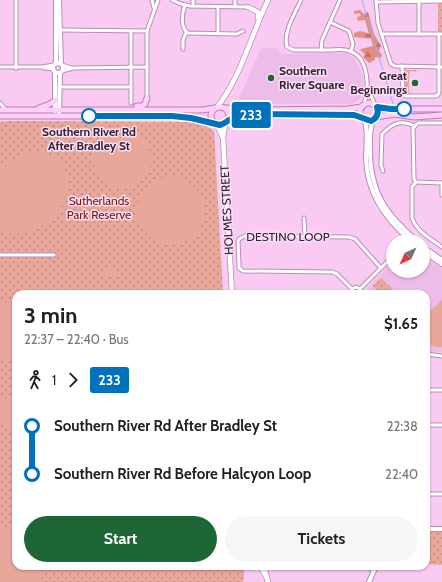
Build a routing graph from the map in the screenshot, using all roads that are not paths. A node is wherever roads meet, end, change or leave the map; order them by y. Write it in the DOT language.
graph roads {
  1 [pos="16,0"];
  2 [pos="56,0"];
  3 [pos="59,0"];
  4 [pos="152,0"];
  5 [pos="158,0"];
  6 [pos="172,0"];
  7 [pos="193,0"];
  8 [pos="235,0"];
  9 [pos="301,0"];
  10 [pos="340,0"];
  11 [pos="268,1"];
  12 [pos="376,1"];
  13 [pos="413,1"];
  14 [pos="419,1"];
  15 [pos="442,1"];
  16 [pos="185,6"];
  17 [pos="193,6"];
  18 [pos="235,6"];
  19 [pos="248,6"];
  20 [pos="218,7"];
  21 [pos="154,10"];
  22 [pos="330,22"];
  23 [pos="60,30"];
  24 [pos="131,30"];
  25 [pos="148,30"];
  26 [pos="243,31"];
  27 [pos="186,33"];
  28 [pos="218,34"];
  29 [pos="381,34"];
  30 [pos="419,34"];
  31 [pos="441,34"];
  32 [pos="250,42"];
  33 [pos="183,49"];
  34 [pos="322,50"];
  35 [pos="351,51"];
  36 [pos="246,53"];
  37 [pos="402,66"];
  38 [pos="0,67"];
  39 [pos="147,67"];
  40 [pos="441,67"];
  41 [pos="16,68"];
  42 [pos="58,68"];
  43 [pos="73,68"];
  44 [pos="131,68"];
  45 [pos="59,87"];
  46 [pos="131,87"];
  47 [pos="368,90"];
  48 [pos="224,97"];
  49 [pos="147,98"];
  50 [pos="56,100"];
  51 [pos="0,103"];
  52 [pos="131,103"];
  53 [pos="363,106"];
  54 [pos="376,106"];
  55 [pos="216,108"];
  56 [pos="225,108"];
  57 [pos="442,108"];
  58 [pos="118,109"];
  59 [pos="2,110"];
  60 [pos="34,110"];
  61 [pos="57,110"];
  62 [pos="442,115"];
  63 [pos="0,116"];
  64 [pos="57,116"];
  65 [pos="363,118"];
  66 [pos="375,119"];
  67 [pos="227,122"];
  68 [pos="442,123"];
  69 [pos="216,124"];
  70 [pos="415,126"];
  71 [pos="223,137"];
  72 [pos="383,171"];
  73 [pos="416,182"];
  74 [pos="442,183"];
  75 [pos="442,195"];
  76 [pos="304,218"];
  77 [pos="404,234"];
  78 [pos="405,234"];
  79 [pos="305,237"];
  80 [pos="442,247"];
  81 [pos="430,252"];
  82 [pos="430,254"];
  83 [pos="0,255"];
  84 [pos="54,255"];
  85 [pos="442,260"];
  86 [pos="386,263"];
  87 [pos="442,264"];
  88 [pos="381,268"];
  89 [pos="360,289"];
  90 [pos="230,290"];
  91 [pos="350,290"];
  92 [pos="353,290"];
  93 [pos="430,354"];
  94 [pos="442,356"];
  95 [pos="430,390"];
  96 [pos="442,390"];
  97 [pos="430,425"];
  98 [pos="442,425"];
  99 [pos="430,494"];
  100 [pos="442,494"];
  101 [pos="430,529"];
  102 [pos="442,529"];
  103 [pos="262,570"];
  104 [pos="265,570"];
  105 [pos="374,570"];
  106 [pos="268,580"];
  107 [pos="369,582"];
  1 -- 41 [label="street"];
  2 -- 42 [label="street"];
  3 -- 23 [label="street"];
  4 -- 5 [label="street"];
  4 -- 21 [label="street"];
  5 -- 21 [label="street"];
  6 -- 16 [label="street"];
  7 -- 17 [label="street"];
  8 -- 18 [label="street"];
  9 -- 34 [label="street"];
  10 -- 22 [label="street"];
  11 -- 19 [label="main road"];
  11 -- 32 [label="main road"];
  11 -- 36 [label="main road"];
  12 -- 13 [label="street"];
  12 -- 29 [label="street"];
  13 -- 14 [label="street"];
  14 -- 15 [label="street"];
  14 -- 30 [label="street"];
  16 -- 17 [label="street"];
  16 -- 27 [label="street"];
  17 -- 20 [label="street"];
  18 -- 19 [label="street"];
  18 -- 20 [label="street"];
  19 -- 32 [label="main road"];
  20 -- 28 [label="street"];
  21 -- 25 [label="street"];
  22 -- 34 [label="street"];
  22 -- 35 [label="street"];
  23 -- 24 [label="street"];
  23 -- 42 [label="street"];
  24 -- 25 [label="street"];
  24 -- 44 [label="street"];
  25 -- 39 [label="street"];
  26 -- 28 [label="street"];
  27 -- 28 [label="street"];
  27 -- 33 [label="street"];
  29 -- 30 [label="street"];
  29 -- 37 [label="street"];
  30 -- 31 [label="street"];
  31 -- 40 [label="street"];
  32 -- 36 [label="main road"];
  34 -- 35 [label="street"];
  35 -- 47 [label="street"];
  36 -- 48 [label="main road"];
  37 -- 40 [label="street"];
  37 -- 40 [label="street"];
  38 -- 41 [label="street"];
  39 -- 44 [label="street"];
  39 -- 49 [label="street"];
  41 -- 42 [label="street"];
  42 -- 43 [label="street"];
  42 -- 43 [label="street"];
  42 -- 45 [label="street"];
  42 -- 50 [label="street"];
  43 -- 44 [label="street"];
  44 -- 46 [label="street"];
  45 -- 46 [label="street"];
  45 -- 61 [label="street"];
  46 -- 52 [label="street"];
  47 -- 53 [label="street"];
  47 -- 54 [label="street"];
  48 -- 55 [label="main road"];
  48 -- 56 [label="main road"];
  49 -- 58 [label="main road"];
  50 -- 60 [label="main road"];
  50 -- 61 [label="street"];
  51 -- 59 [label="street"];
  53 -- 54 [label="main road"];
  53 -- 56 [label="main road"];
  53 -- 65 [label="main road"];
  54 -- 57 [label="main road"];
  54 -- 66 [label="main road"];
  55 -- 56 [label="main road"];
  55 -- 58 [label="main road"];
  55 -- 69 [label="main road"];
  56 -- 67 [label="main road"];
  58 -- 61 [label="main road"];
  59 -- 60 [label="main road"];
  60 -- 61 [label="main road"];
  61 -- 64 [label="street"];
  62 -- 66 [label="main road"];
  63 -- 64 [label="main road"];
  64 -- 69 [label="main road"];
  65 -- 66 [label="main road"];
  65 -- 67 [label="main road"];
  65 -- 77 [label="street"];
  66 -- 78 [label="street"];
  67 -- 69 [label="main road"];
  67 -- 71 [label="main road, HOLMES STREET"];
  68 -- 70 [label="street"];
  69 -- 71 [label="main road, HOLMES STREET"];
  70 -- 72 [label="street"];
  70 -- 73 [label="street"];
  71 -- 90 [label="main road, HOLMES STREET"];
  73 -- 74 [label="street"];
  73 -- 80 [label="street"];
  74 -- 75 [label="street"];
  76 -- 79 [label="street"];
  79 -- 88 [label="street, DESTINO LOOP"];
  79 -- 91 [label="street, DESTINO LOOP"];
  81 -- 85 [label="street"];
  82 -- 87 [label="street"];
  83 -- 84 [label="street"];
  86 -- 88 [label="street"];
  88 -- 89 [label="street"];
  89 -- 92 [label="street"];
  93 -- 94 [label="street"];
  95 -- 96 [label="street"];
  97 -- 98 [label="street"];
  99 -- 100 [label="street"];
  101 -- 102 [label="street"];
  103 -- 106 [label="main road"];
  104 -- 106 [label="main road"];
  105 -- 107 [label="street"];
}
